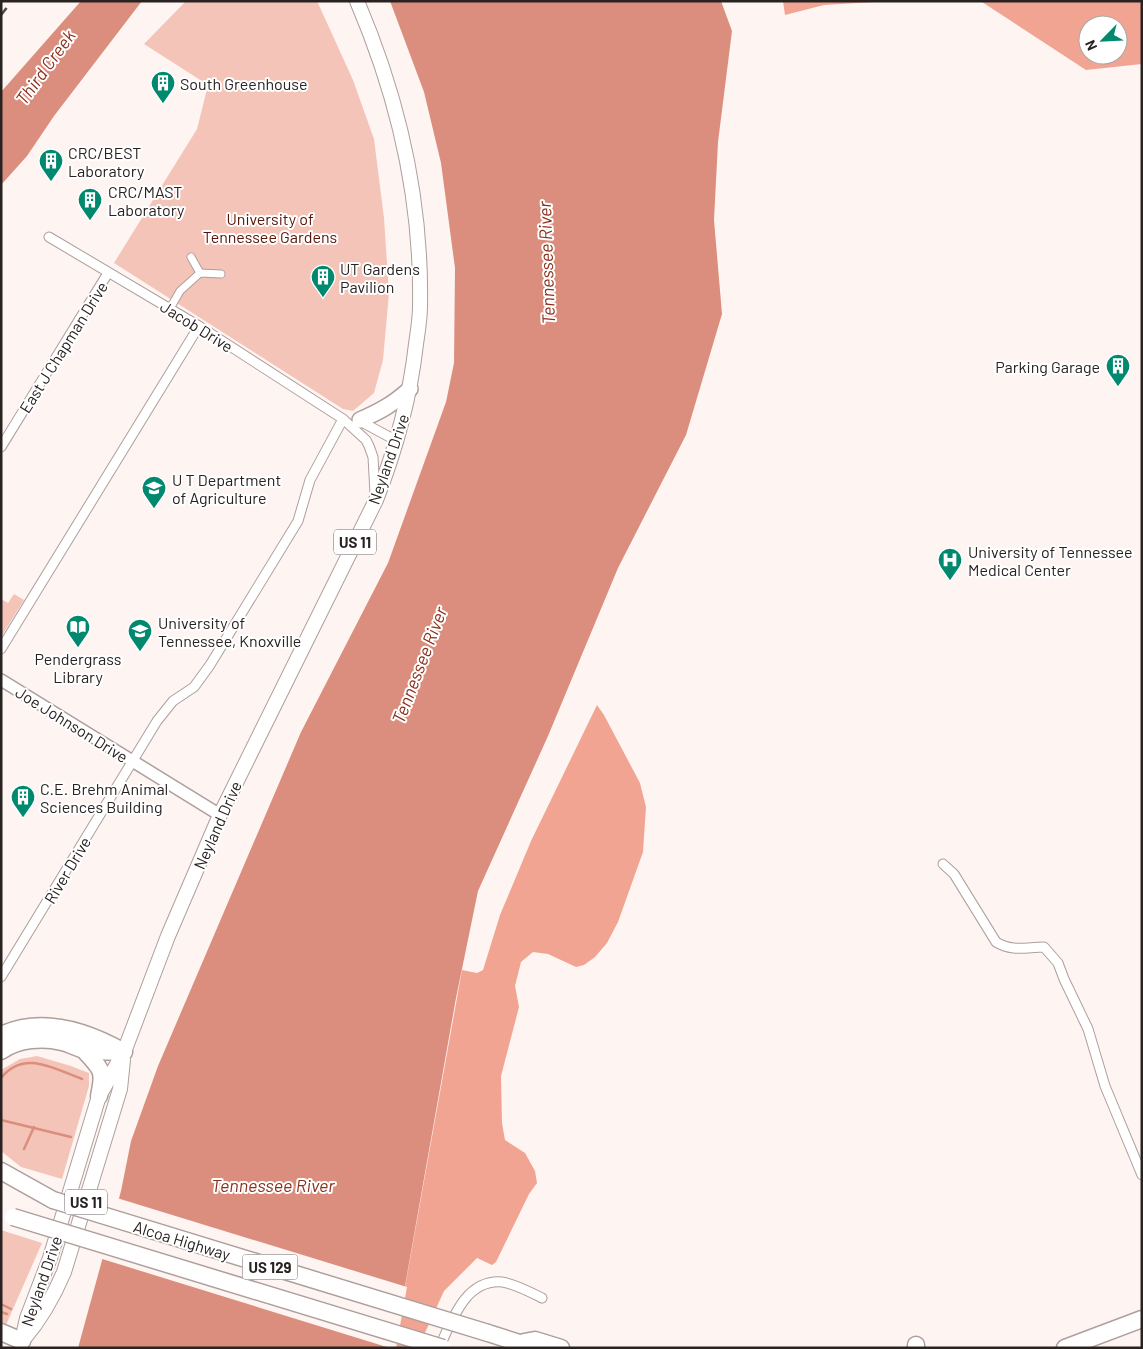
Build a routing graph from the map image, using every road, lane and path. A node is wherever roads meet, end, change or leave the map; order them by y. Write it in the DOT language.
graph roads {
  1 [pos="357,1"];
  2 [pos="49,238"];
  3 [pos="191,257"];
  4 [pos="108,273"];
  5 [pos="200,273"];
  6 [pos="221,274"];
  7 [pos="172,305"];
  8 [pos="199,326"];
  9 [pos="410,389"];
  10 [pos="343,419"];
  11 [pos="360,420"];
  12 [pos="397,442"];
  13 [pos="1,447"];
  14 [pos="376,500"];
  15 [pos="1,649"];
  16 [pos="1,680"];
  17 [pos="133,762"];
  18 [pos="220,815"];
  19 [pos="943,864"];
  20 [pos="1,977"];
  21 [pos="1,1035"];
  22 [pos="84,1050"];
  23 [pos="1,1051"];
  24 [pos="124,1052"];
  25 [pos="100,1096"];
  26 [pos="1,1171"];
  27 [pos="1142,1175"];
  28 [pos="1,1186"];
  29 [pos="21,1187"];
  30 [pos="7,1215"];
  31 [pos="542,1298"];
  32 [pos="1142,1319"];
  33 [pos="1142,1323"];
  34 [pos="1,1332"];
  35 [pos="519,1343"];
  36 [pos="19,1345"];
  37 [pos="441,1348"];
  38 [pos="535,1348"];
  39 [pos="561,1348"];
  40 [pos="1065,1348"];
  41 [pos="1095,1348"];
  1 -- 9 [label="main road, Neyland Drive / US 11"];
  2 -- 4 [label="street, Jacob Drive"];
  3 -- 5 [label="street"];
  4 -- 8 [label="street, Jacob Drive"];
  4 -- 13 [label="street, East J Chapman Drive"];
  5 -- 6 [label="street"];
  5 -- 7 [label="street"];
  8 -- 10 [label="street, Jacob Drive"];
  8 -- 15 [label="street"];
  9 -- 11 [label="highway"];
  9 -- 12 [label="main road, Neyland Drive / US 11"];
  10 -- 11 [label="street, Jacob Drive"];
  10 -- 14 [label="street, Jacob Drive"];
  10 -- 17 [label="street, River Drive"];
  11 -- 12 [label="street, Jacob Drive"];
  12 -- 14 [label="main road, Neyland Drive / US 11"];
  14 -- 18 [label="main road, Neyland Drive / US 11"];
  16 -- 17 [label="street, Joe Johnson Drive"];
  17 -- 18 [label="street, Joe Johnson Drive"];
  17 -- 20 [label="street, River Drive"];
  18 -- 24 [label="main road, Neyland Drive / US 11"];
  19 -- 27 [label="street"];
  21 -- 24 [label="highway"];
  22 -- 23 [label="highway"];
  22 -- 24 [label="highway"];
  22 -- 25 [label="highway"];
  24 -- 25 [label="main road, Neyland Drive / US 11"];
  24 -- 36 [label="main road, Neyland Drive / US 11"];
  25 -- 36 [label="main road, Neyland Drive / US 11"];
  26 -- 29 [label="highway"];
  28 -- 29 [label="highway, Alcoa Highway / US 129"];
  29 -- 35 [label="highway, Alcoa Highway / US 129, bridge"];
  30 -- 37 [label="highway, Alcoa Highway / US 129, bridge"];
  31 -- 37 [label="street"];
  32 -- 40 [label="highway"];
  33 -- 41 [label="highway"];
  34 -- 36 [label="highway"];
  35 -- 38 [label="highway, Alcoa Highway / US 129"];
  35 -- 39 [label="highway"];
}
